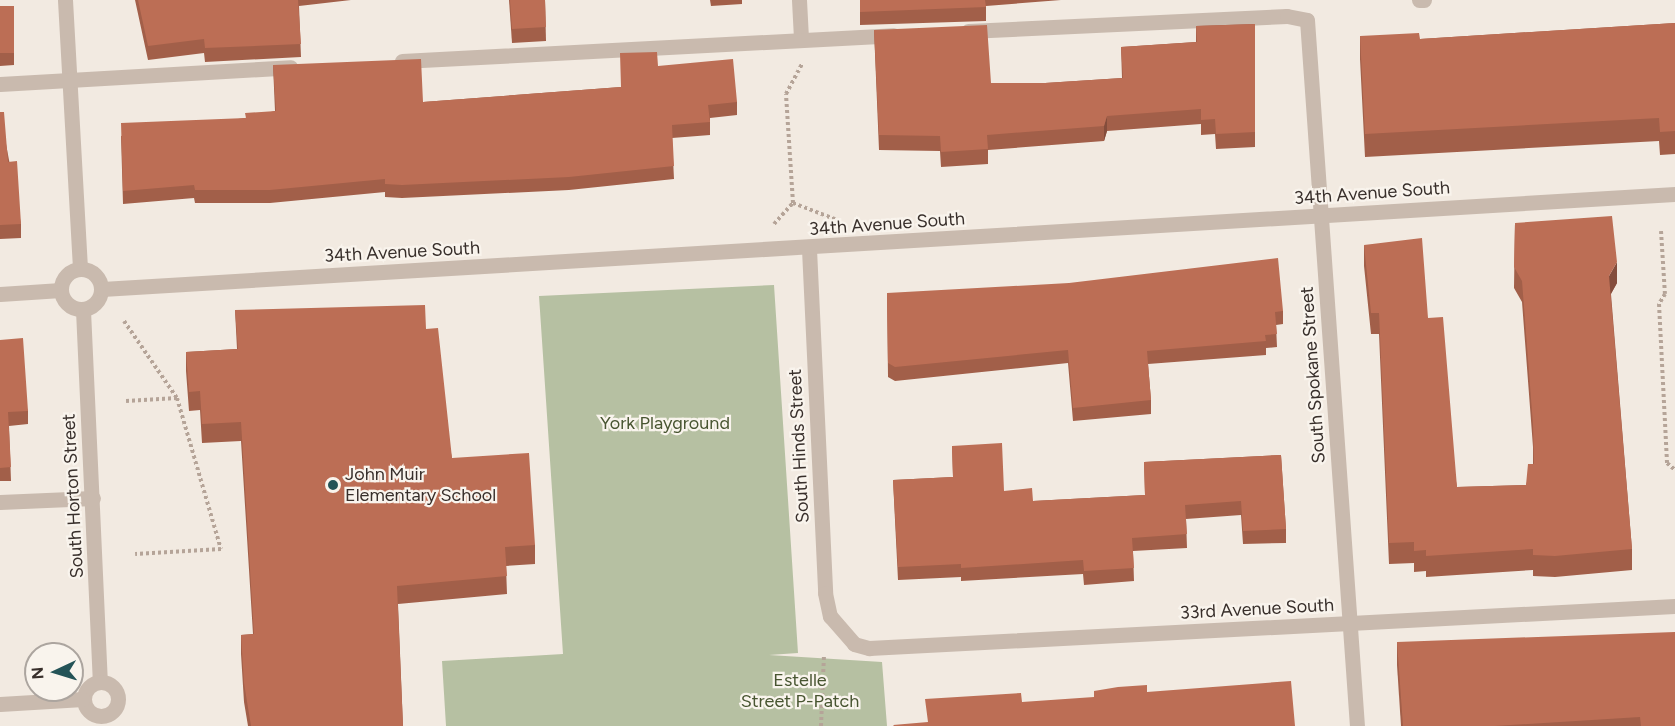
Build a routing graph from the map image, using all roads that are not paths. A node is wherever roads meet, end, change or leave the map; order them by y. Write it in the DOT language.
graph roads {
  1 [pos="65,0"];
  2 [pos="799,0"];
  3 [pos="1419,0"];
  4 [pos="1424,0"];
  5 [pos="955,32"];
  6 [pos="908,34"];
  7 [pos="802,45"];
  8 [pos="382,62"];
  9 [pos="311,66"];
  10 [pos="70,80"];
  11 [pos="0,84"];
  12 [pos="1675,194"];
  13 [pos="1320,215"];
  14 [pos="809,249"];
  15 [pos="80,269"];
  16 [pos="102,289"];
  17 [pos="61,290"];
  18 [pos="0,294"];
  19 [pos="83,310"];
  20 [pos="93,498"];
  21 [pos="0,502"];
  22 [pos="1675,606"];
  23 [pos="1351,624"];
  24 [pos="844,636"];
  25 [pos="100,681"];
  26 [pos="84,694"];
  27 [pos="84,701"];
  28 [pos="42,702"];
  29 [pos="0,705"];
  30 [pos="103,721"];
  31 [pos="1357,726"];
  1 -- 10 [label="street"];
  2 -- 7 [label="street"];
  3 -- 4 [label="street"];
  5 -- 13 [label="street, South Spokane Street"];
  6 -- 7 [label="street"];
  7 -- 8 [label="street"];
  9 -- 10 [label="street"];
  10 -- 11 [label="street"];
  10 -- 15 [label="street"];
  12 -- 13 [label="street, 34th Avenue South"];
  13 -- 14 [label="street, 34th Avenue South"];
  13 -- 23 [label="street, South Spokane Street"];
  14 -- 16 [label="street, 34th Avenue South"];
  14 -- 24 [label="street, South Hinds Street"];
  15 -- 16 [label="street"];
  15 -- 17 [label="street"];
  16 -- 19 [label="street"];
  17 -- 18 [label="street"];
  17 -- 19 [label="street"];
  19 -- 20 [label="street, South Horton Street"];
  20 -- 21 [label="street"];
  20 -- 25 [label="street, South Horton Street"];
  22 -- 23 [label="street, 33rd Avenue South"];
  23 -- 24 [label="street, 33rd Avenue South"];
  23 -- 31 [label="street, South Spokane Street"];
  25 -- 26 [label="street"];
  25 -- 30 [label="street"];
  27 -- 30 [label="street"];
  28 -- 29 [label="street"];
}
